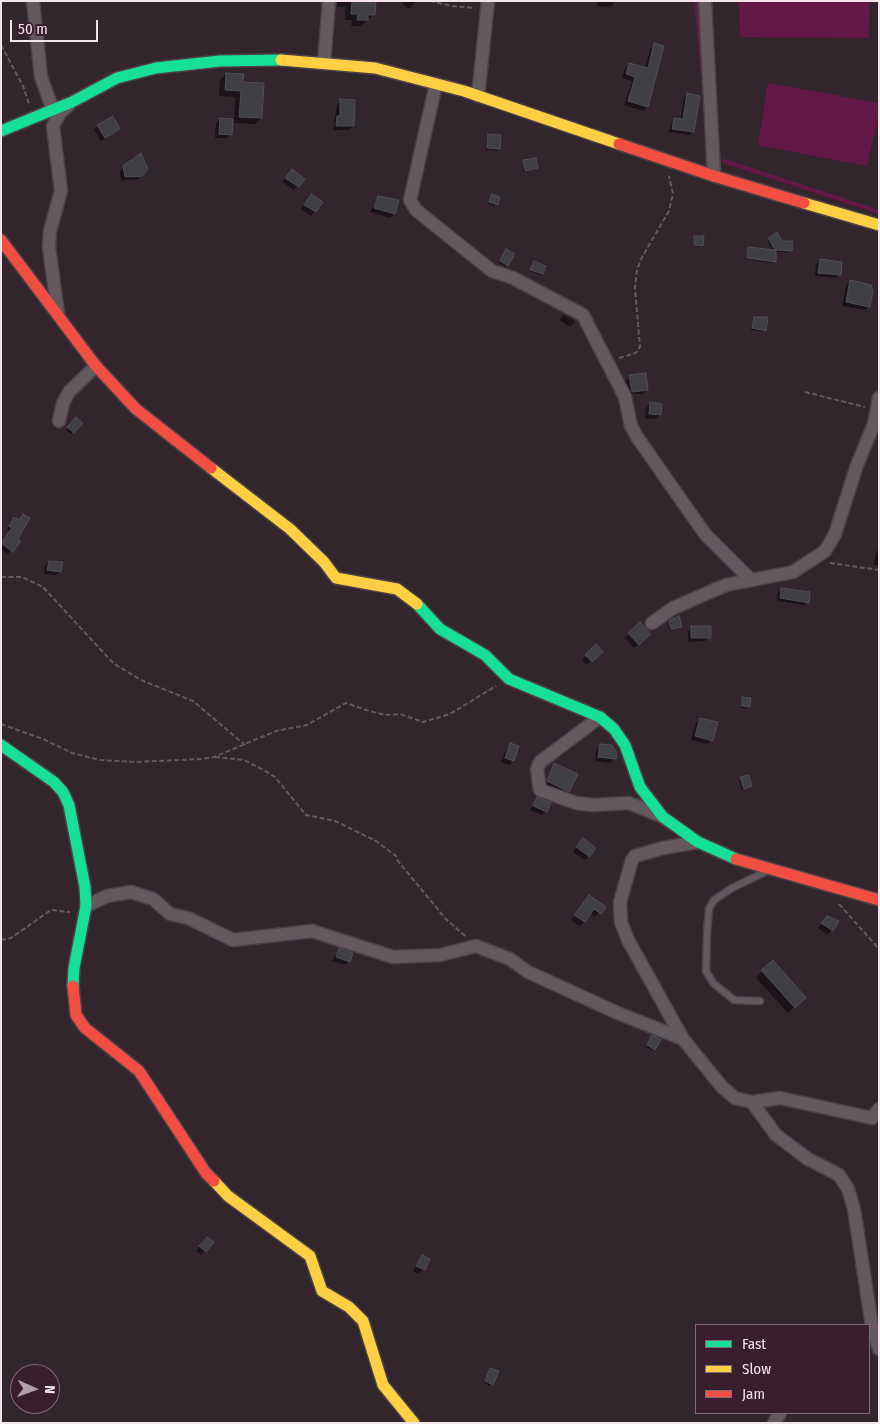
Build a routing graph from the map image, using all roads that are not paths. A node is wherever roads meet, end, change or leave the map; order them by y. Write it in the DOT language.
graph roads {
  1 [pos="33,1"];
  2 [pos="329,1"];
  3 [pos="705,1"];
  4 [pos="488,5"];
  5 [pos="324,63"];
  6 [pos="436,84"];
  7 [pos="478,96"];
  8 [pos="72,102"];
  9 [pos="53,110"];
  10 [pos="1,131"];
  11 [pos="714,176"];
  12 [pos="879,225"];
  13 [pos="1,240"];
  14 [pos="59,318"];
  15 [pos="96,366"];
  16 [pos="879,398"];
  17 [pos="59,421"];
  18 [pos="750,579"];
  19 [pos="652,623"];
  20 [pos="600,717"];
  21 [pos="1,745"];
  22 [pos="663,817"];
  23 [pos="698,842"];
  24 [pos="770,869"];
  25 [pos="879,900"];
  26 [pos="86,910"];
  27 [pos="760,1001"];
  28 [pos="683,1039"];
  29 [pos="752,1102"];
  30 [pos="876,1116"];
  31 [pos="875,1349"];
  32 [pos="414,1423"];
  1 -- 9 [label="street"];
  2 -- 5 [label="street"];
  3 -- 11 [label="street"];
  4 -- 7 [label="street"];
  5 -- 6 [label="street"];
  5 -- 8 [label="street"];
  6 -- 7 [label="street"];
  6 -- 18 [label="street"];
  7 -- 11 [label="street"];
  8 -- 9 [label="street"];
  8 -- 14 [label="street"];
  9 -- 10 [label="street"];
  11 -- 12 [label="street"];
  13 -- 14 [label="street"];
  14 -- 15 [label="street"];
  15 -- 17 [label="street"];
  15 -- 20 [label="street"];
  16 -- 18 [label="street"];
  18 -- 19 [label="street"];
  20 -- 22 [label="street"];
  20 -- 22 [label="street"];
  21 -- 26 [label="street"];
  22 -- 23 [label="street"];
  23 -- 24 [label="street"];
  23 -- 28 [label="street"];
  24 -- 25 [label="street"];
  24 -- 27 [label="lane"];
  26 -- 28 [label="street"];
  26 -- 32 [label="street"];
  28 -- 29 [label="street"];
  29 -- 30 [label="street"];
  29 -- 31 [label="street"];
}
